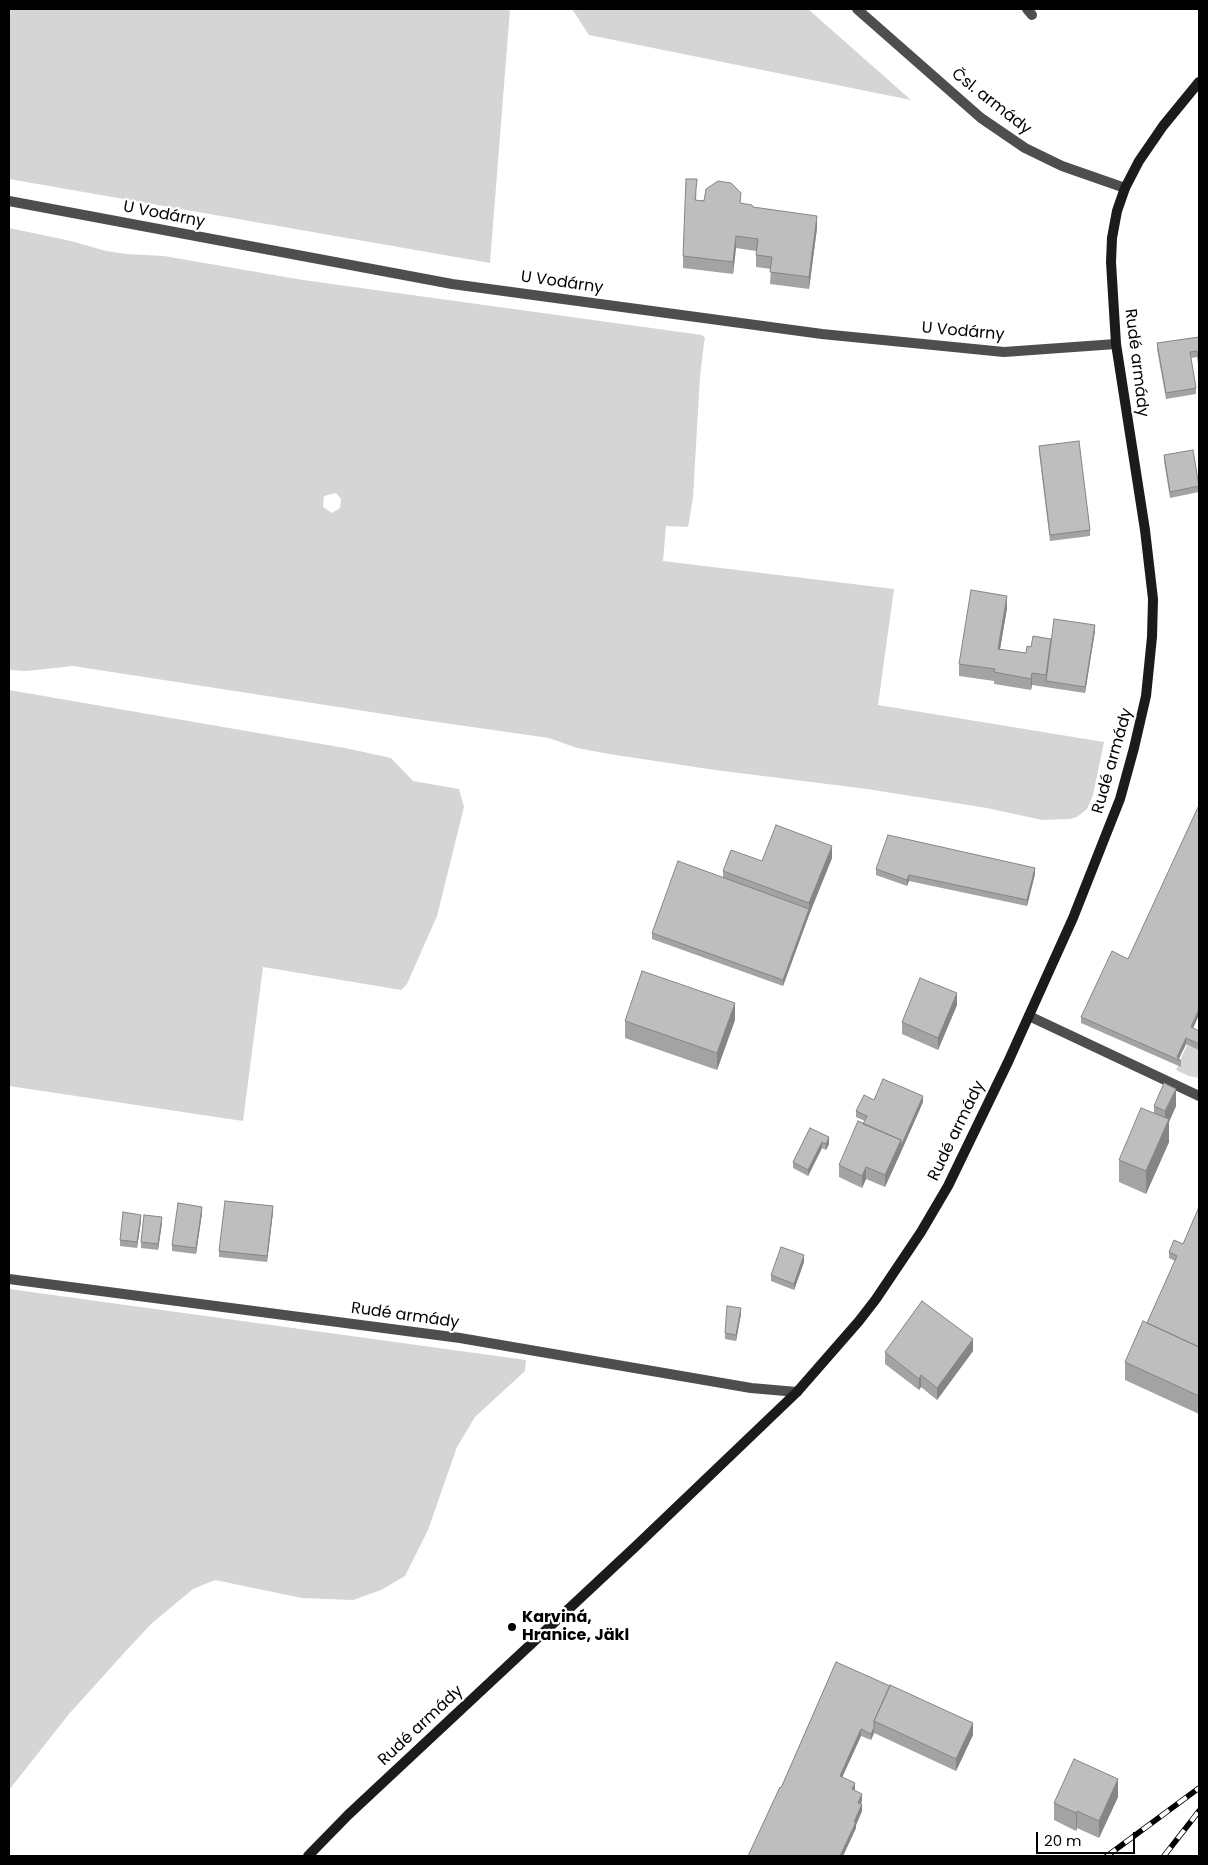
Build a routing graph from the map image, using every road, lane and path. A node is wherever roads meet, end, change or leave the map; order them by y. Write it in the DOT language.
graph roads {
  1 [pos="857,9"];
  2 [pos="1199,82"];
  3 [pos="1125,188"];
  4 [pos="9,201"];
  5 [pos="1116,344"];
  6 [pos="1029,1016"];
  7 [pos="1199,1096"];
  8 [pos="9,1279"];
  9 [pos="797,1392"];
  10 [pos="308,1856"];
  1 -- 3 [label="street, Čsl. armády"];
  2 -- 3 [label="main road, Rudé armády"];
  3 -- 5 [label="main road, Rudé armády"];
  4 -- 5 [label="street, U Vodárny"];
  5 -- 6 [label="main road, Rudé armády"];
  6 -- 7 [label="street"];
  6 -- 9 [label="main road, Rudé armády"];
  8 -- 9 [label="street, Rudé armády"];
  9 -- 10 [label="main road, Rudé armády"];
}
